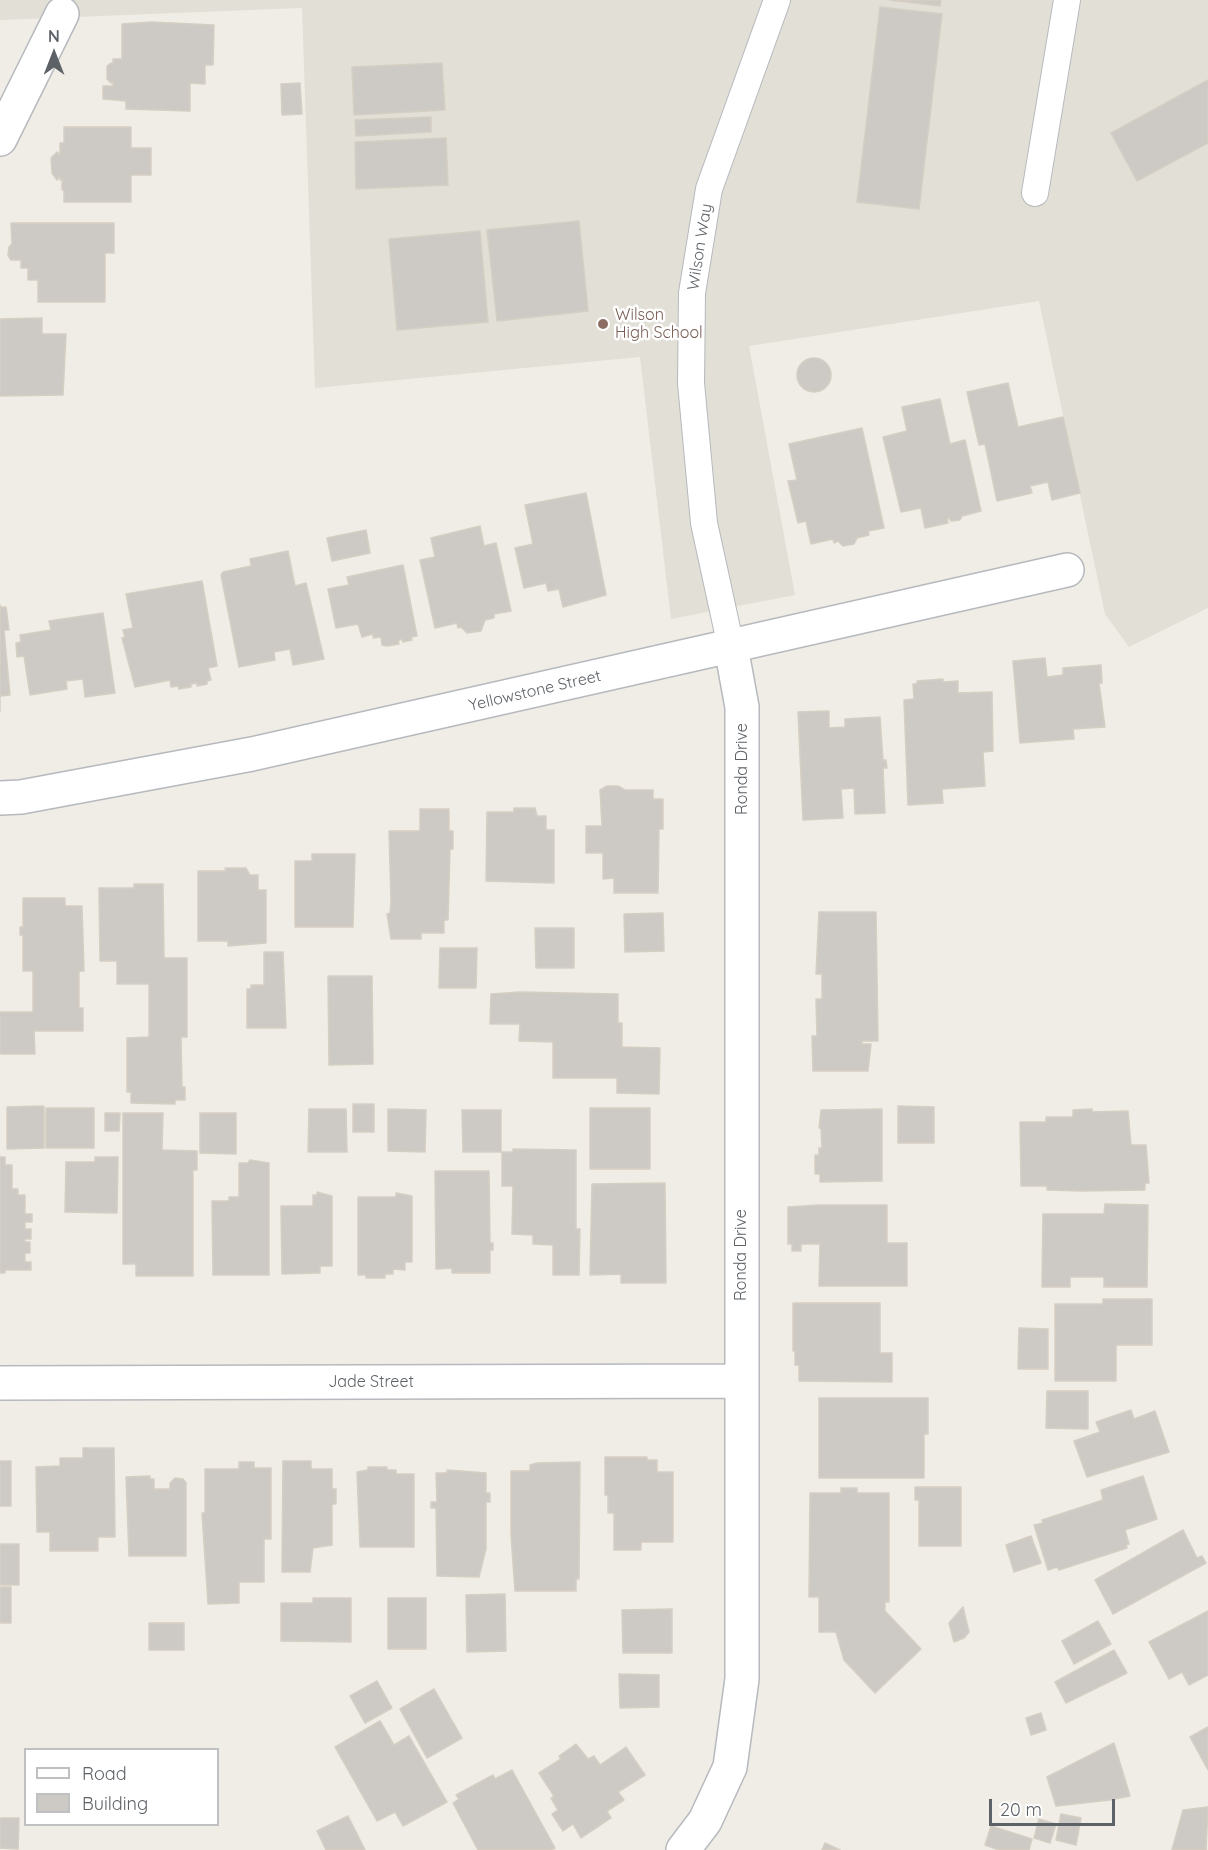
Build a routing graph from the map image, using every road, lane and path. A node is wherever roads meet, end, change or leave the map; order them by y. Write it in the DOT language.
graph roads {
  1 [pos="777,0"];
  2 [pos="1067,0"];
  3 [pos="62,14"];
  4 [pos="0,139"];
  5 [pos="1035,193"];
  6 [pos="1067,570"];
  7 [pos="731,647"];
  8 [pos="0,798"];
  9 [pos="741,1381"];
  10 [pos="0,1383"];
  11 [pos="683,1850"];
  1 -- 7 [label="lane, Wilson Way"];
  2 -- 5 [label="lane"];
  3 -- 4 [label="street"];
  6 -- 7 [label="street, Yellowstone Street"];
  7 -- 8 [label="street, Yellowstone Street"];
  7 -- 9 [label="street, Ronda Drive"];
  9 -- 10 [label="street, Jade Street"];
  9 -- 11 [label="street, Ronda Drive"];
}
